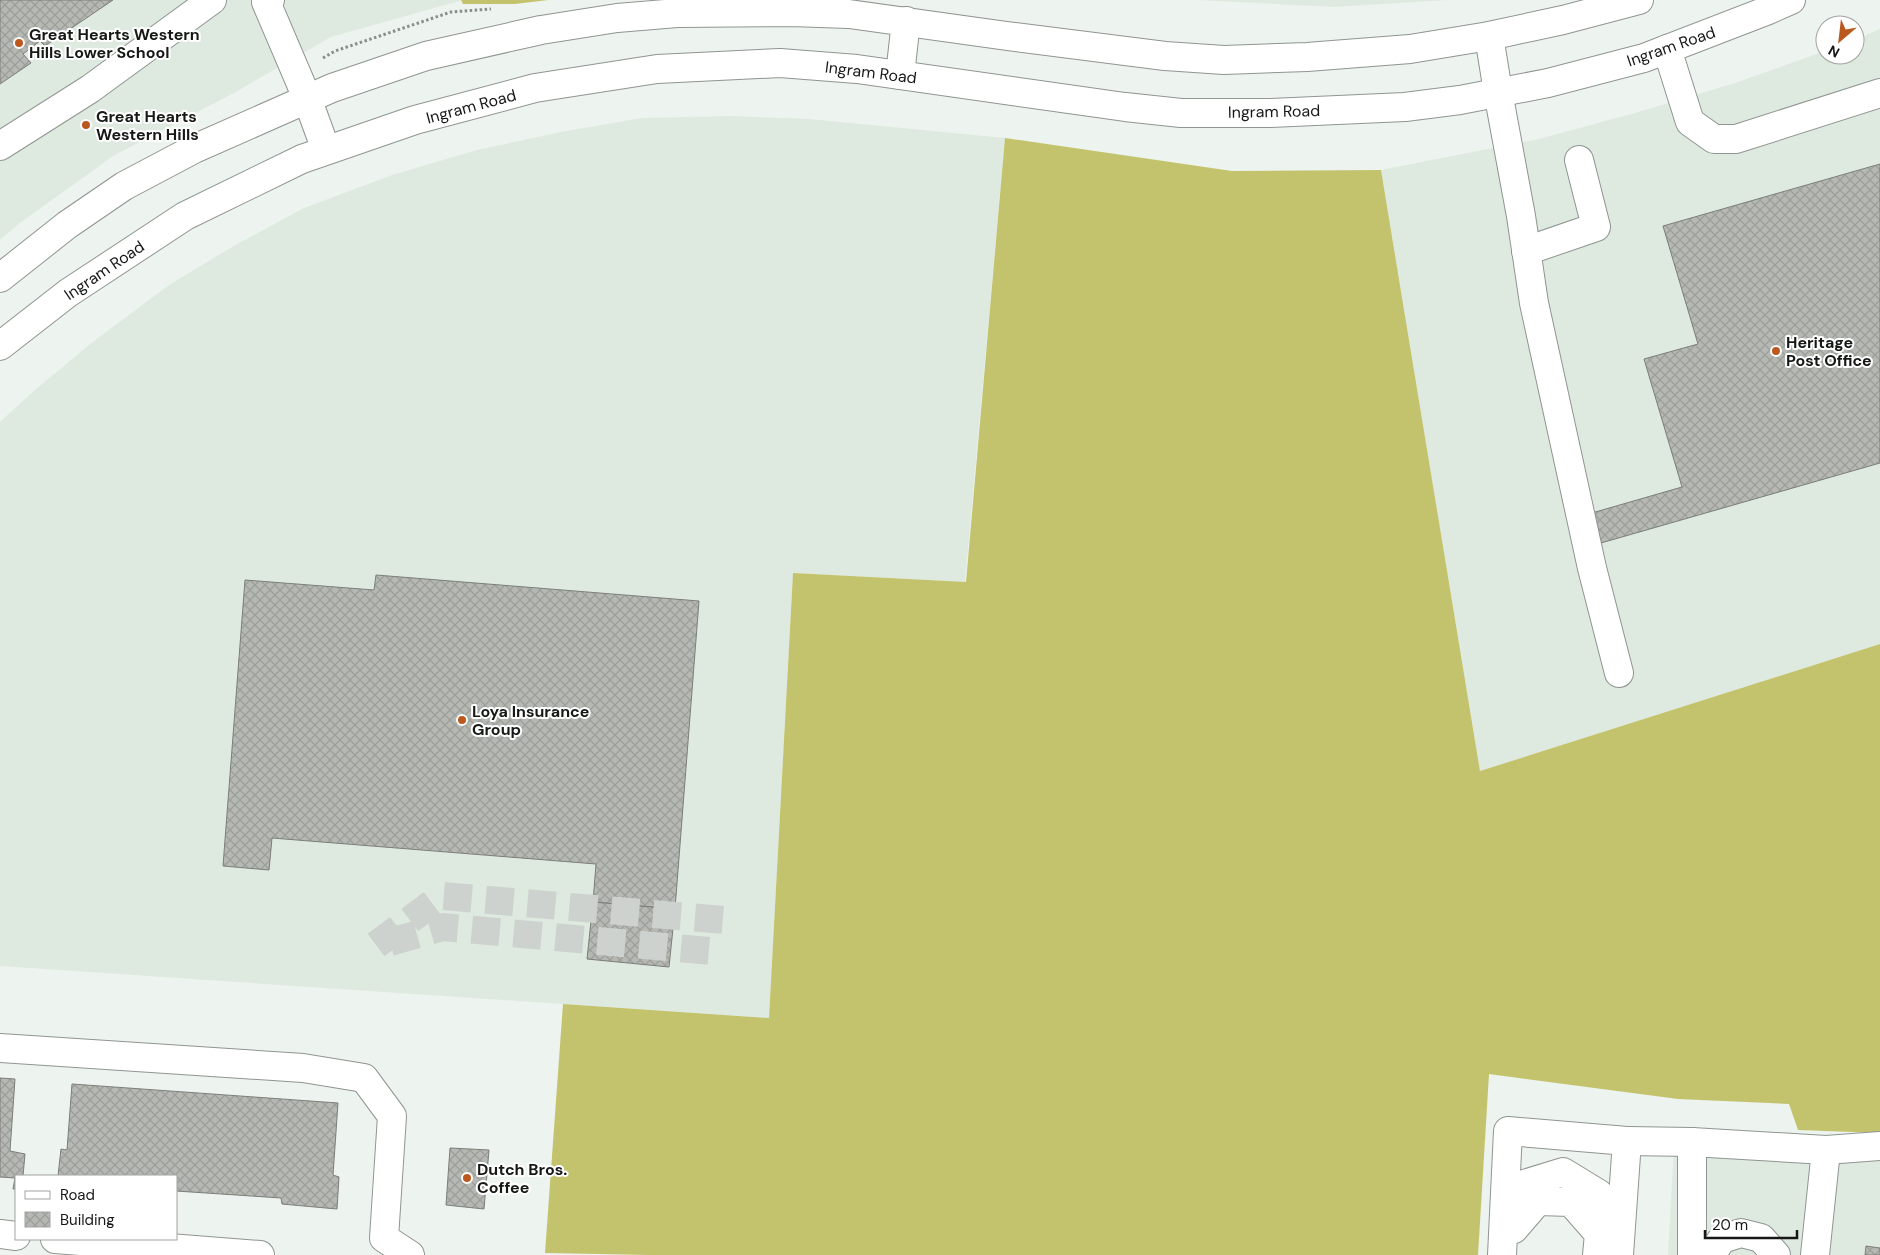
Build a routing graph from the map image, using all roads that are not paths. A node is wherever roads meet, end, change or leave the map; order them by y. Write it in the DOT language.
graph roads {
  1 [pos="212,0"];
  2 [pos="1638,0"];
  3 [pos="1791,0"];
  4 [pos="267,1"];
  5 [pos="906,21"];
  6 [pos="1489,36"];
  7 [pos="1668,49"];
  8 [pos="900,75"];
  9 [pos="1498,92"];
  10 [pos="1880,93"];
  11 [pos="307,98"];
  12 [pos="0,146"];
  13 [pos="326,150"];
  14 [pos="1579,160"];
  15 [pos="1526,251"];
  16 [pos="0,278"];
  17 [pos="0,346"];
  18 [pos="1619,673"];
  19 [pos="0,1048"];
  20 [pos="1627,1141"];
  21 [pos="1692,1142"];
  22 [pos="1880,1146"];
  23 [pos="1826,1150"];
  24 [pos="0,1234"];
  25 [pos="15,1236"];
  26 [pos="68,1240"];
  27 [pos="1513,1242"];
  28 [pos="1598,1244"];
  29 [pos="403,1253"];
  30 [pos="260,1255"];
  31 [pos="1502,1255"];
  32 [pos="1619,1255"];
  33 [pos="1692,1255"];
  34 [pos="1710,1255"];
  35 [pos="1776,1255"];
  36 [pos="1815,1255"];
  1 -- 12 [label="main road"];
  2 -- 6 [label="main road"];
  3 -- 7 [label="main road, Ingram Road"];
  4 -- 11 [label="main road"];
  5 -- 6 [label="main road"];
  5 -- 8 [label="main road"];
  5 -- 11 [label="main road"];
  6 -- 9 [label="main road"];
  7 -- 9 [label="main road, Ingram Road"];
  7 -- 10 [label="main road"];
  8 -- 9 [label="main road, Ingram Road"];
  8 -- 13 [label="main road, Ingram Road"];
  9 -- 15 [label="main road"];
  11 -- 13 [label="main road"];
  11 -- 16 [label="main road"];
  13 -- 17 [label="main road, Ingram Road"];
  14 -- 15 [label="main road"];
  15 -- 18 [label="main road"];
  19 -- 29 [label="main road"];
  20 -- 21 [label="main road"];
  20 -- 31 [label="main road"];
  20 -- 32 [label="main road"];
  21 -- 23 [label="main road"];
  21 -- 33 [label="main road"];
  22 -- 23 [label="main road"];
  23 -- 36 [label="main road"];
  24 -- 25 [label="main road"];
  26 -- 30 [label="main road"];
  27 -- 28 [label="main road"];
  34 -- 35 [label="main road"];
}
